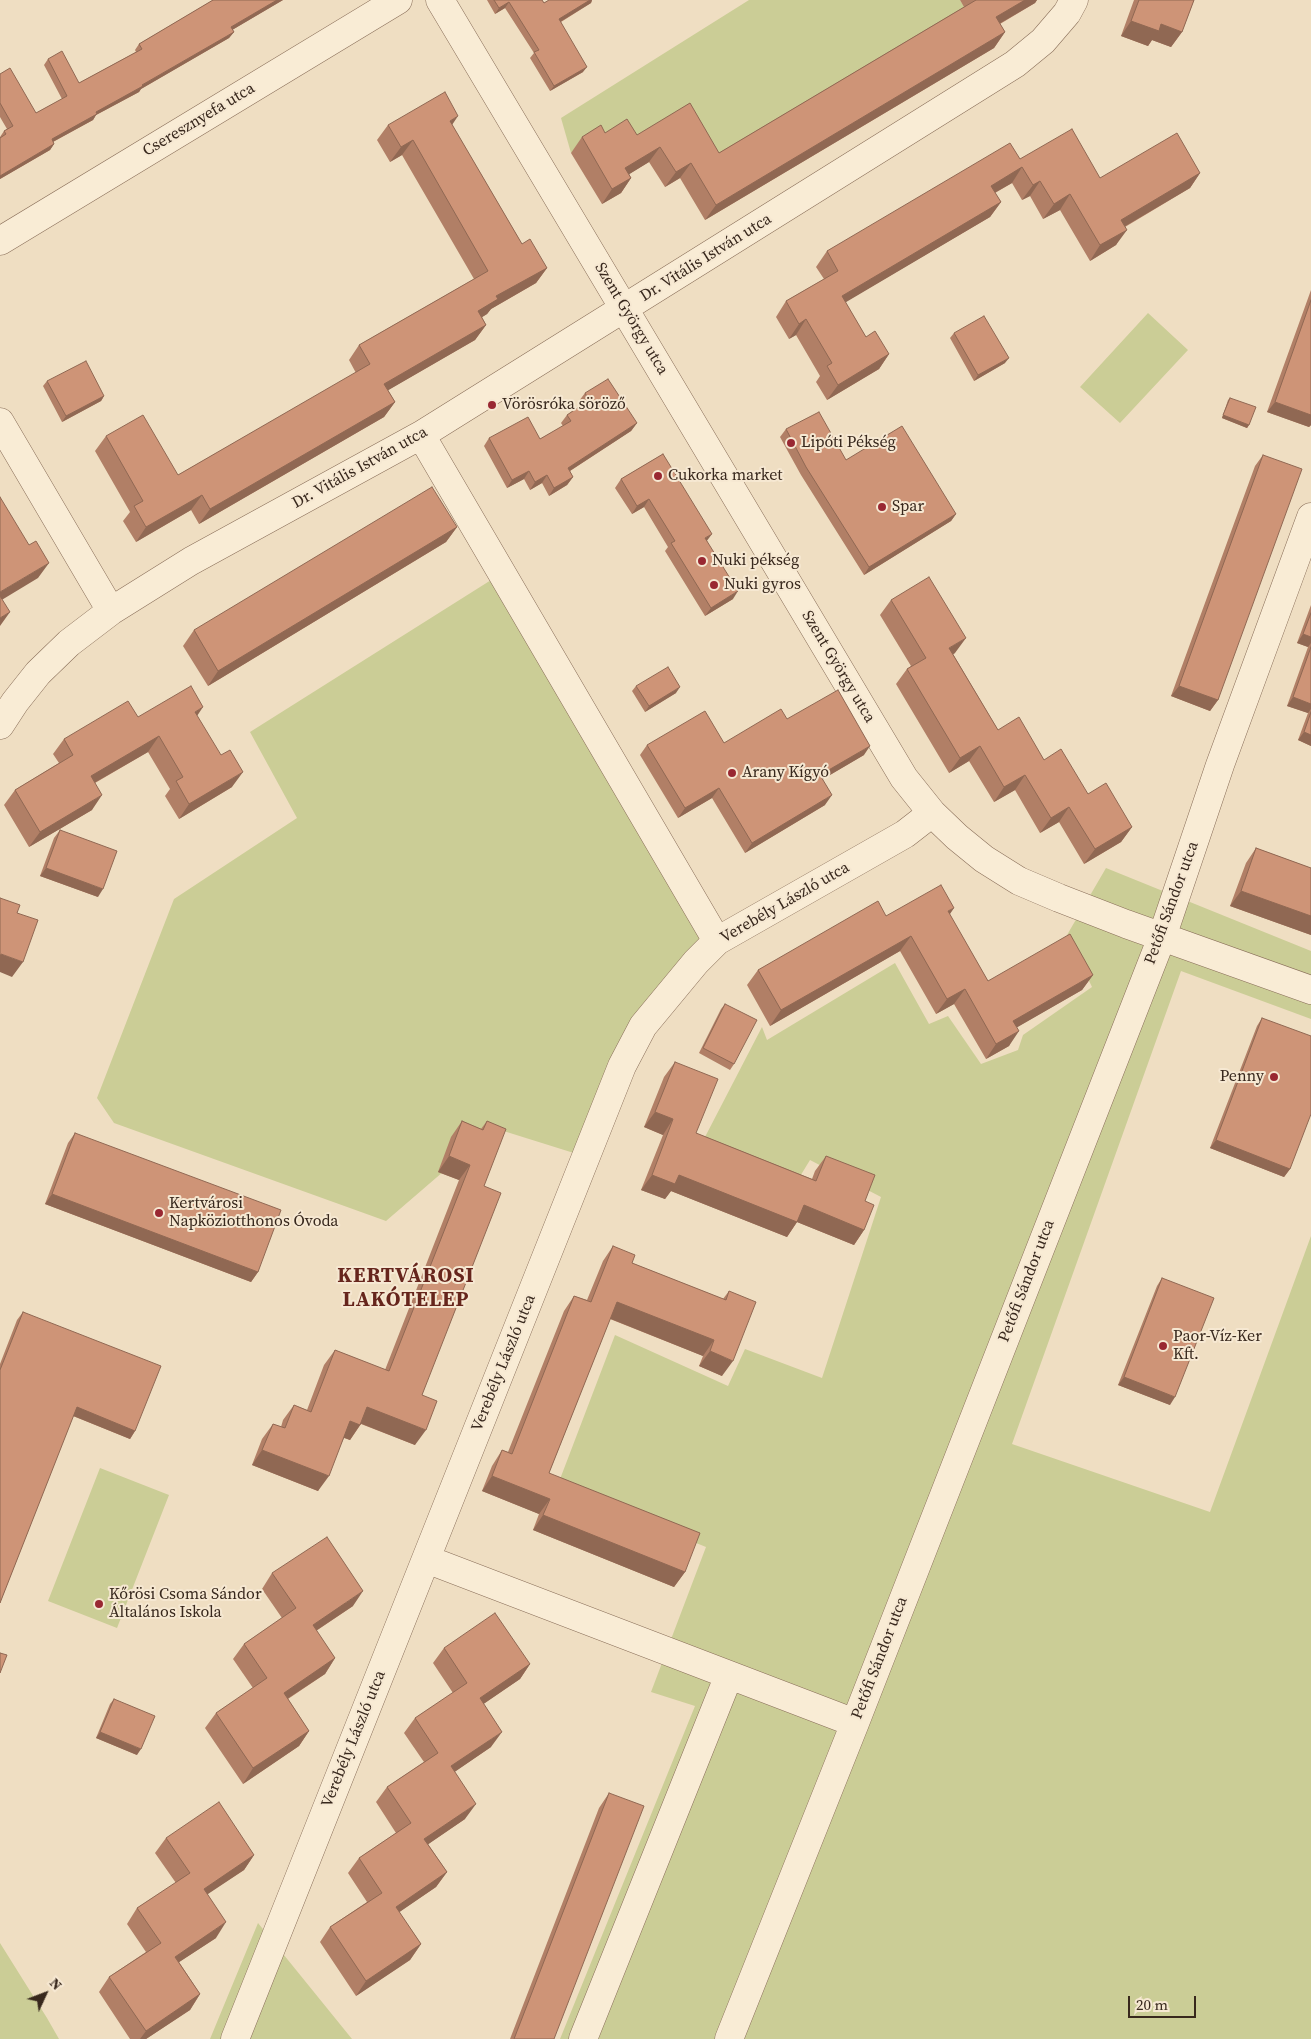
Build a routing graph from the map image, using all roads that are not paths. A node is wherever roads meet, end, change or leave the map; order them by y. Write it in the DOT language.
graph roads {
  1 [pos="398,0"];
  2 [pos="440,0"];
  3 [pos="1074,0"];
  4 [pos="0,241"];
  5 [pos="625,308"];
  6 [pos="0,422"];
  7 [pos="421,435"];
  8 [pos="1311,517"];
  9 [pos="111,612"];
  10 [pos="0,725"];
  11 [pos="932,813"];
  12 [pos="1162,936"];
  13 [pos="717,942"];
  14 [pos="1311,990"];
  15 [pos="426,1559"];
  16 [pos="729,1675"];
  17 [pos="854,1723"];
  18 [pos="235,2039"];
  19 [pos="583,2039"];
  20 [pos="728,2039"];
  1 -- 4 [label="street, Cseresznyefa utca"];
  2 -- 5 [label="street, Szent György utca"];
  3 -- 5 [label="street, Dr. Vitális István utca"];
  5 -- 7 [label="street, Dr. Vitális István utca"];
  5 -- 11 [label="street, Szent György utca"];
  6 -- 9 [label="street"];
  7 -- 9 [label="street, Dr. Vitális István utca"];
  7 -- 13 [label="street"];
  8 -- 12 [label="street, Petőfi Sándor utca"];
  9 -- 10 [label="street, Dr. Vitális István utca"];
  11 -- 12 [label="street, Szent György utca"];
  11 -- 13 [label="street, Verebély László utca"];
  12 -- 14 [label="street, Szent György utca"];
  12 -- 17 [label="street, Petőfi Sándor utca"];
  13 -- 15 [label="street, Verebély László utca"];
  15 -- 16 [label="street"];
  15 -- 18 [label="street, Verebély László utca"];
  16 -- 17 [label="street"];
  16 -- 19 [label="street"];
  17 -- 20 [label="street, Petőfi Sándor utca"];
}
